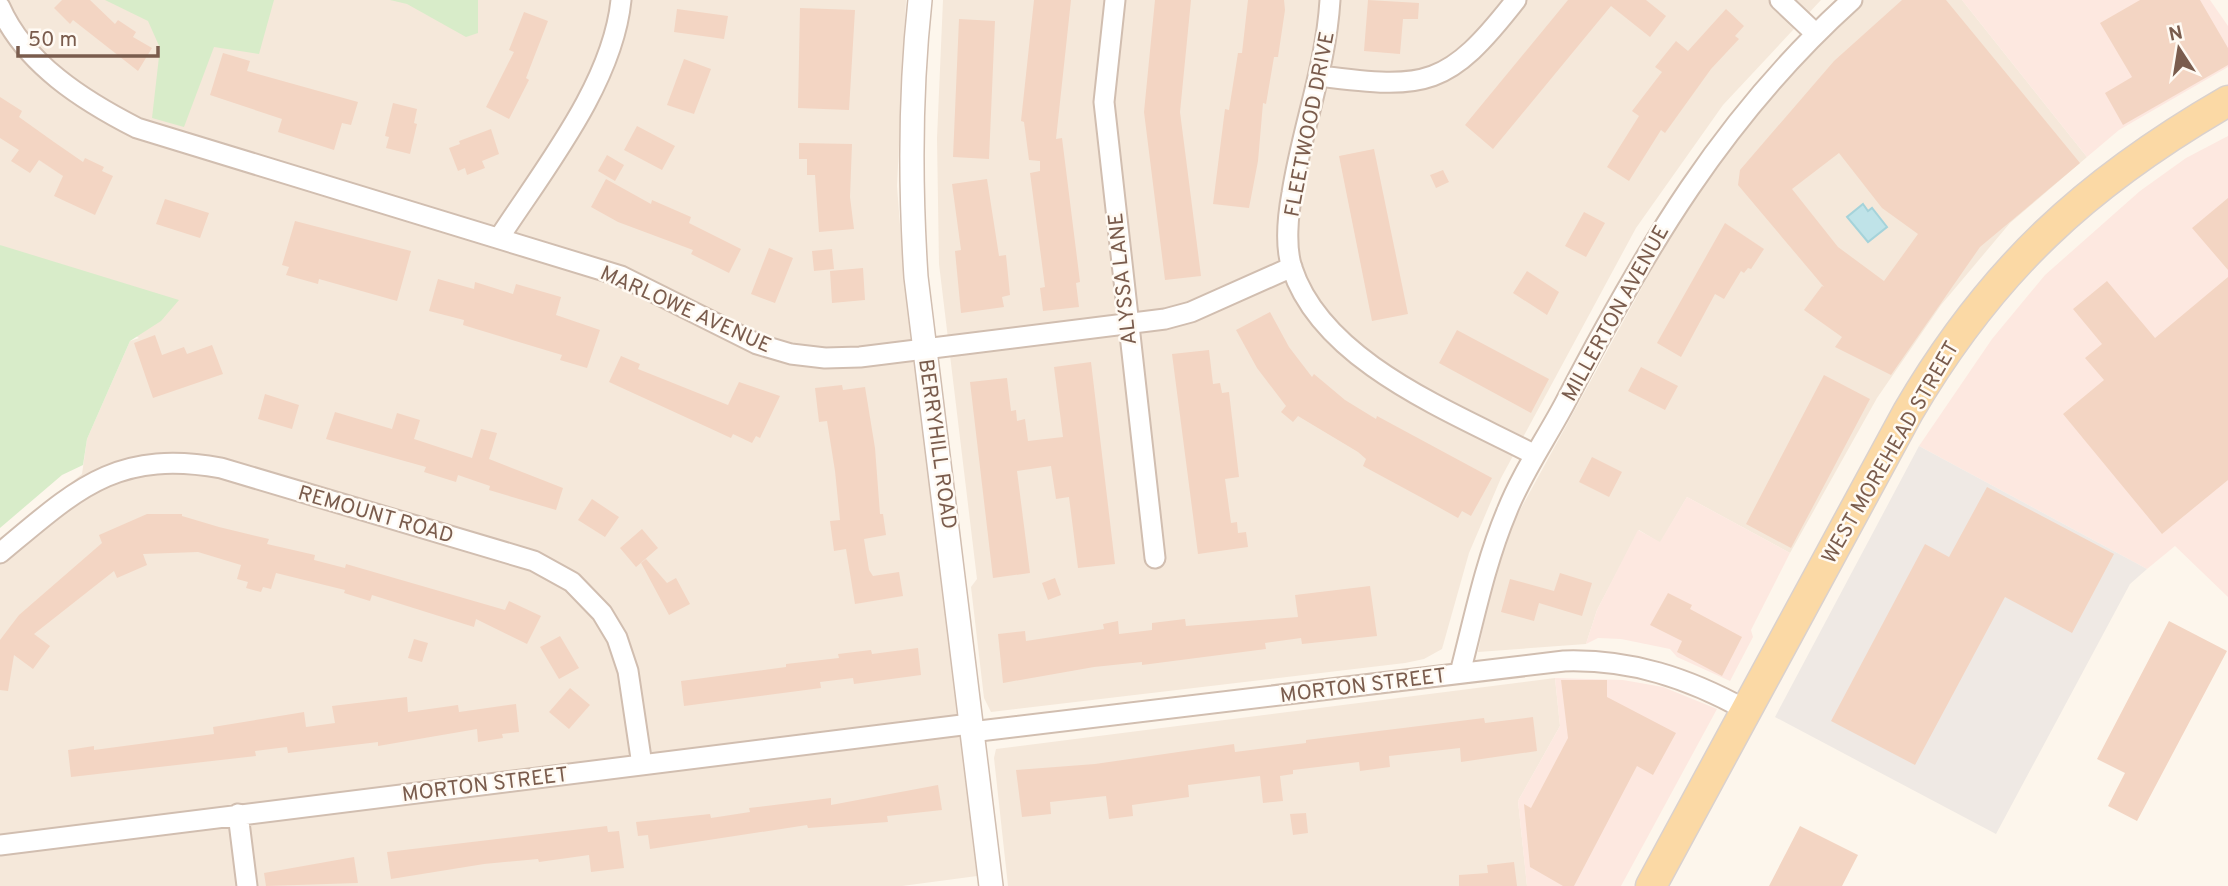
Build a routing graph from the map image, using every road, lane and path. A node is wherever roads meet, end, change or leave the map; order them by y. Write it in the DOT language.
graph roads {
  1 [pos="621,0"];
  2 [pos="920,0"];
  3 [pos="1115,0"];
  4 [pos="1330,0"];
  5 [pos="1516,0"];
  6 [pos="1780,0"];
  7 [pos="1852,0"];
  8 [pos="3,20"];
  9 [pos="1815,33"];
  10 [pos="1320,76"];
  11 [pos="2228,101"];
  12 [pos="499,238"];
  13 [pos="1292,267"];
  14 [pos="1126,324"];
  15 [pos="925,347"];
  16 [pos="1535,456"];
  17 [pos="0,553"];
  18 [pos="1155,558"];
  19 [pos="1460,673"];
  20 [pos="1746,710"];
  21 [pos="971,728"];
  22 [pos="642,765"];
  23 [pos="238,814"];
  24 [pos="0,845"];
  25 [pos="247,886"];
  26 [pos="991,886"];
  27 [pos="1651,886"];
  1 -- 12 [label="street"];
  2 -- 15 [label="street, BERRYHILL ROAD"];
  3 -- 14 [label="street, ALYSSA LANE"];
  4 -- 10 [label="street, FLEETWOOD DRIVE"];
  5 -- 10 [label="street"];
  6 -- 9 [label="street"];
  7 -- 9 [label="street, MILLERTON AVENUE"];
  8 -- 12 [label="street, MARLOWE AVENUE"];
  9 -- 16 [label="street, MILLERTON AVENUE"];
  10 -- 13 [label="street, FLEETWOOD DRIVE"];
  11 -- 20 [label="main road, WEST MOREHEAD STREET"];
  12 -- 15 [label="street, MARLOWE AVENUE"];
  13 -- 14 [label="street, MARLOWE AVENUE"];
  13 -- 16 [label="street, FLEETWOOD DRIVE"];
  14 -- 15 [label="street, MARLOWE AVENUE"];
  14 -- 18 [label="street, ALYSSA LANE"];
  15 -- 21 [label="street, BERRYHILL ROAD"];
  16 -- 19 [label="street, MILLERTON AVENUE"];
  17 -- 22 [label="street, REMOUNT ROAD"];
  19 -- 20 [label="street, MORTON STREET"];
  19 -- 21 [label="street, MORTON STREET"];
  20 -- 27 [label="main road, WEST MOREHEAD STREET"];
  21 -- 22 [label="street, MORTON STREET"];
  21 -- 26 [label="street, BERRYHILL ROAD"];
  22 -- 23 [label="street, MORTON STREET"];
  23 -- 24 [label="street, MORTON STREET"];
  23 -- 25 [label="street"];
}
